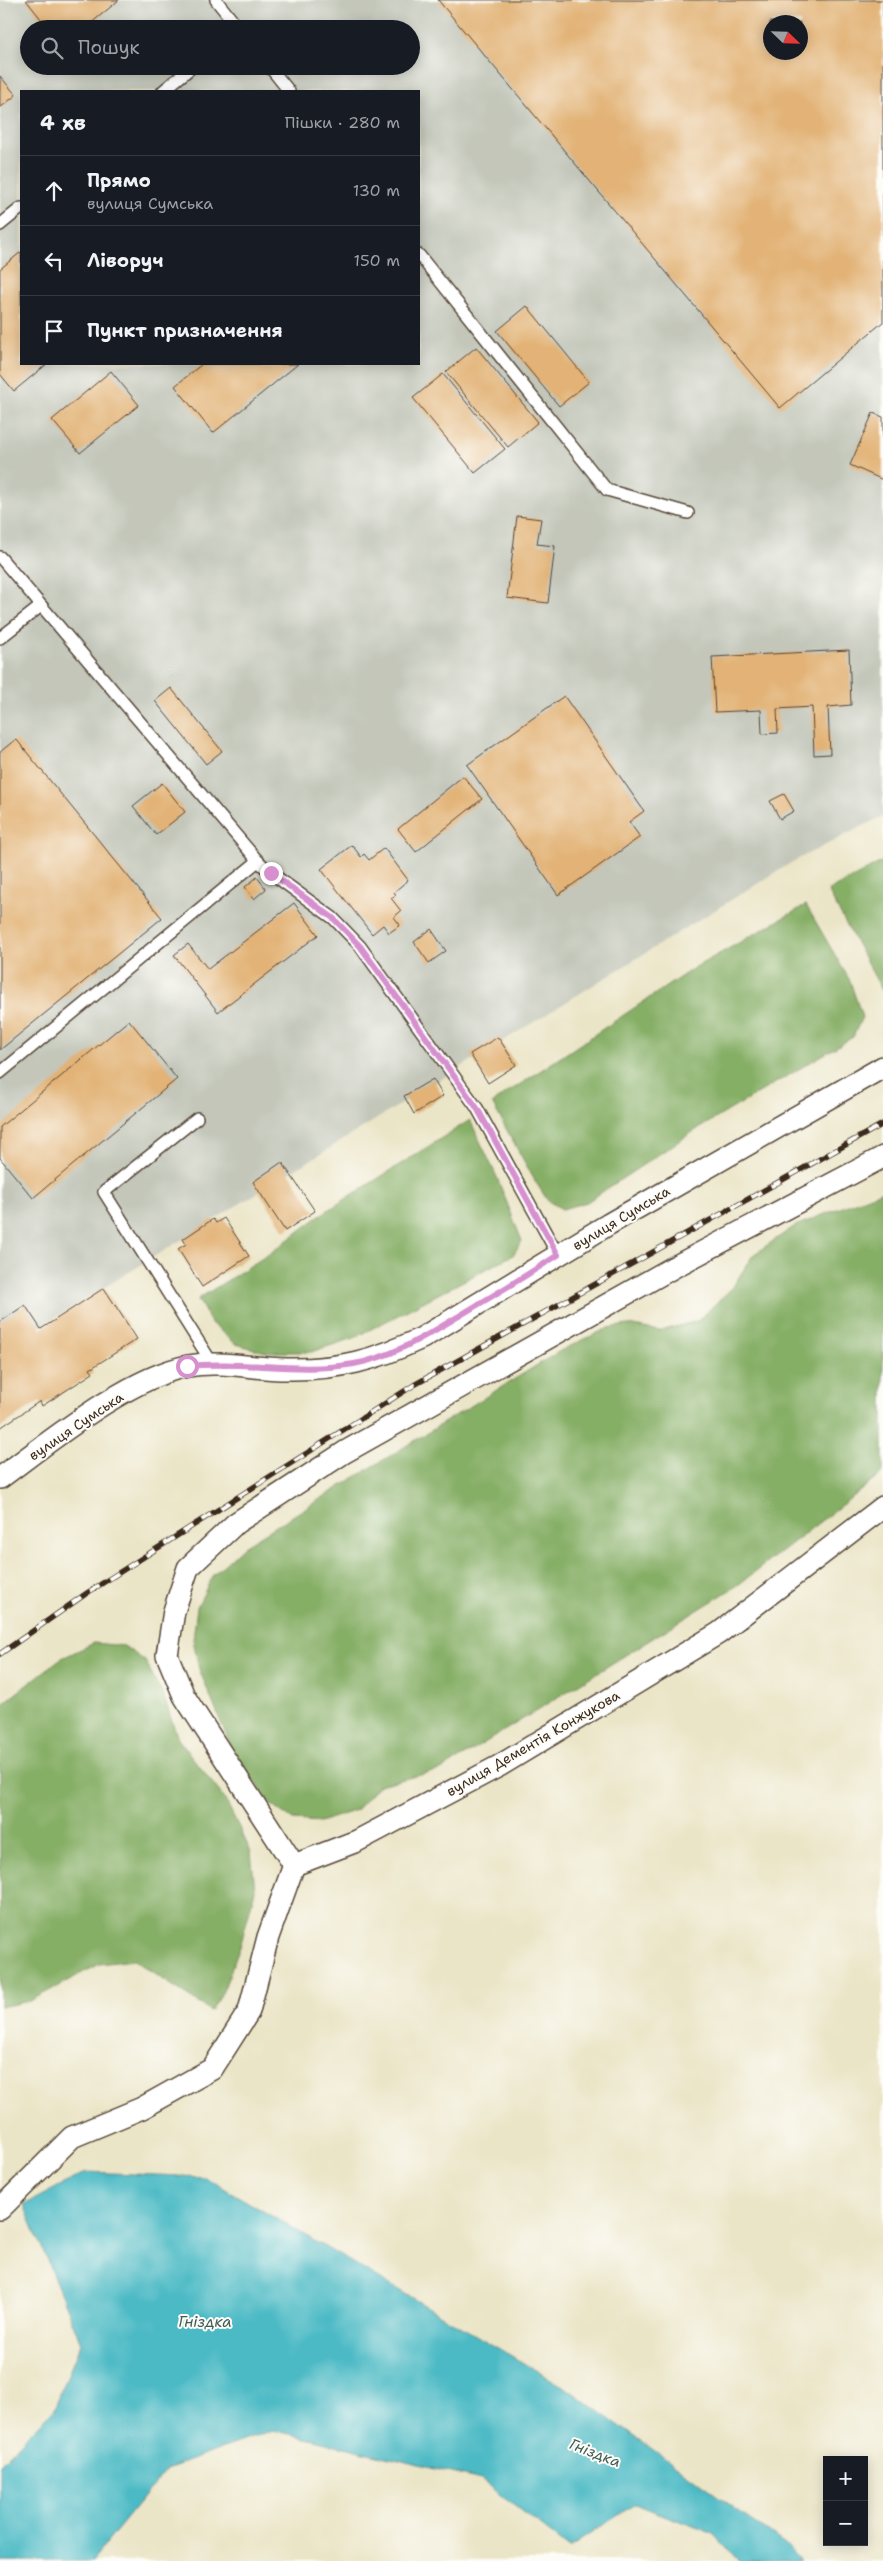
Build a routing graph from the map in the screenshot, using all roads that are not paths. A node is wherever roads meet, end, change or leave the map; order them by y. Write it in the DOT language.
graph roads {
  1 [pos="216,0"];
  2 [pos="232,20"];
  3 [pos="182,75"];
  4 [pos="276,75"];
  5 [pos="164,90"];
  6 [pos="288,90"];
  7 [pos="20,209"];
  8 [pos="0,225"];
  9 [pos="420,256"];
  10 [pos="688,513"];
  11 [pos="0,557"];
  12 [pos="42,606"];
  13 [pos="0,638"];
  14 [pos="258,861"];
  15 [pos="883,1067"];
  16 [pos="0,1073"];
  17 [pos="197,1118"];
  18 [pos="883,1157"];
  19 [pos="558,1255"];
  20 [pos="212,1363"];
  21 [pos="0,1478"];
  22 [pos="883,1507"];
  23 [pos="294,1865"];
  24 [pos="0,2209"];
  1 -- 2 [label="lane"];
  3 -- 5 [label="lane"];
  4 -- 6 [label="lane"];
  7 -- 8 [label="lane"];
  9 -- 10 [label="lane"];
  11 -- 12 [label="lane"];
  12 -- 13 [label="lane"];
  12 -- 14 [label="lane"];
  14 -- 16 [label="lane"];
  14 -- 19 [label="lane"];
  15 -- 19 [label="street, вулиця Сумська"];
  17 -- 20 [label="lane"];
  18 -- 23 [label="street"];
  19 -- 20 [label="street, вулиця Сумська"];
  20 -- 21 [label="street, вулиця Сумська"];
  22 -- 23 [label="street, вулиця Дементія Конжукова"];
  23 -- 24 [label="street"];
}
